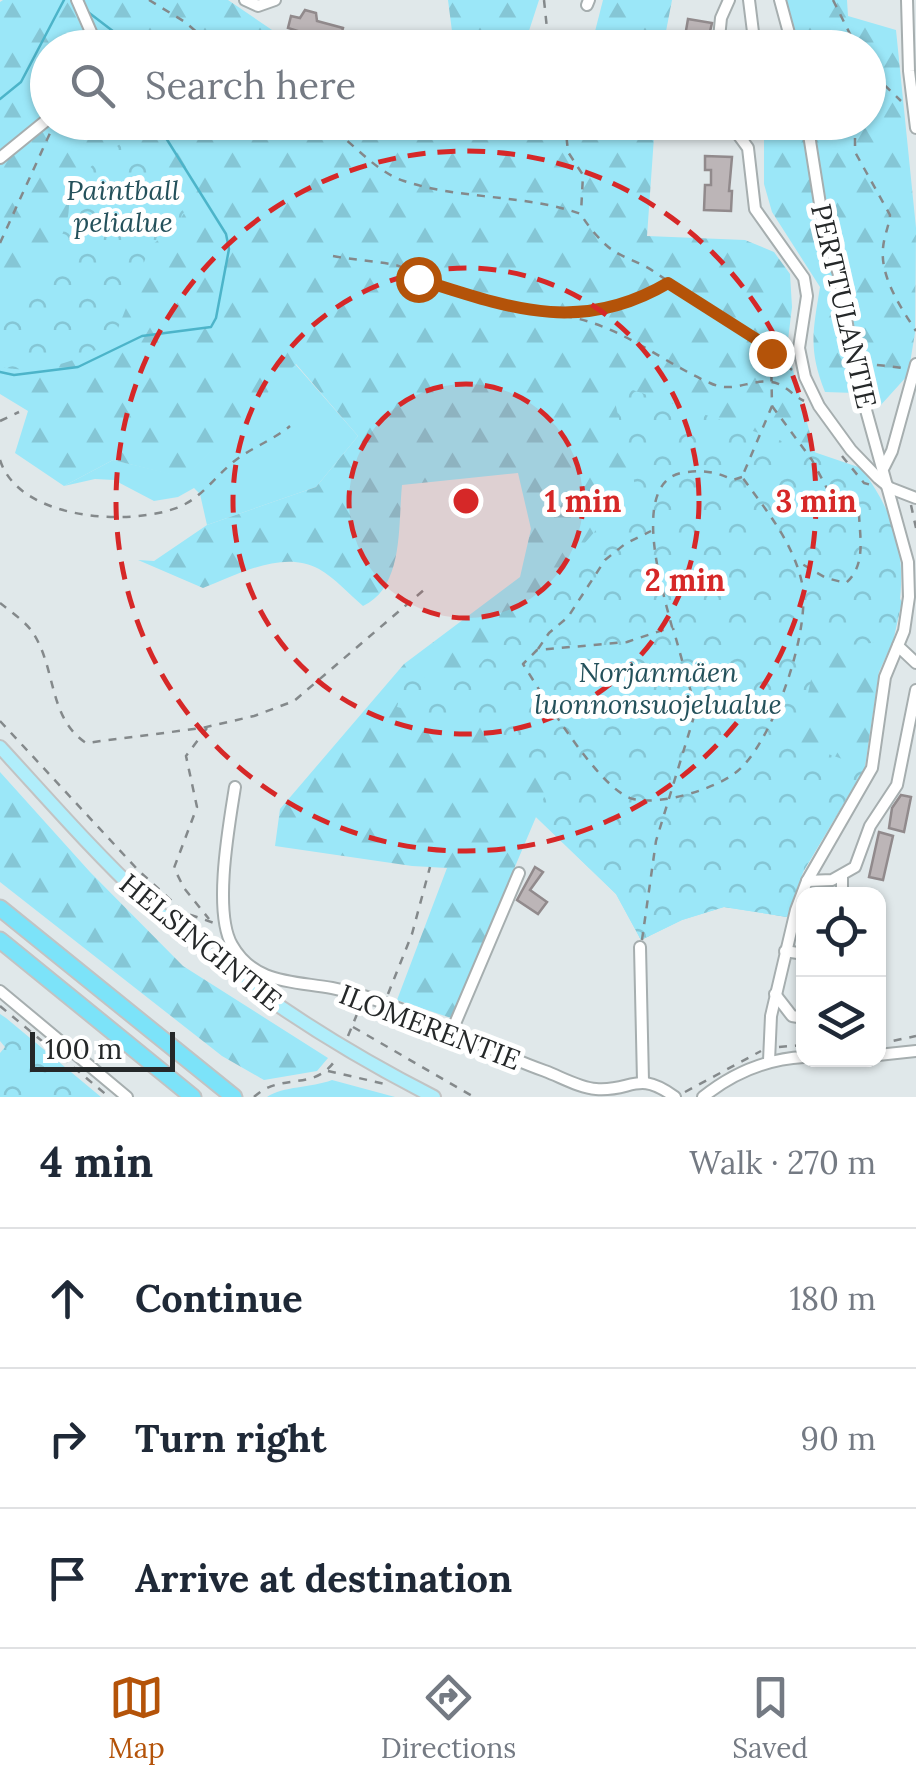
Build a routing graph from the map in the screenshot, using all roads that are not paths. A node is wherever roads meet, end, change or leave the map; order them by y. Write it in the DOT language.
graph roads {
  1 [pos="76,0"];
  2 [pos="245,0"];
  3 [pos="275,0"];
  4 [pos="729,0"];
  5 [pos="749,0"];
  6 [pos="780,0"];
  7 [pos="907,0"];
  8 [pos="90,30"];
  9 [pos="720,30"];
  10 [pos="753,30"];
  11 [pos="788,30"];
  12 [pos="914,99"];
  13 [pos="916,128"];
  14 [pos="30,134"];
  15 [pos="742,140"];
  16 [pos="809,140"];
  17 [pos="0,158"];
  18 [pos="915,366"];
  19 [pos="883,468"];
  20 [pos="890,488"];
  21 [pos="912,497"];
  22 [pos="910,628"];
  23 [pos="898,646"];
  24 [pos="916,664"];
  25 [pos="916,690"];
  26 [pos="0,746"];
  27 [pos="235,786"];
  28 [pos="519,873"];
  29 [pos="842,874"];
  30 [pos="808,881"];
  31 [pos="842,887"];
  32 [pos="0,908"];
  33 [pos="0,940"];
  34 [pos="640,948"];
  35 [pos="785,951"];
  36 [pos="796,953"];
  37 [pos="58,954"];
  38 [pos="40,973"];
  39 [pos="0,992"];
  40 [pos="775,994"];
  41 [pos="796,1017"];
  42 [pos="451,1032"];
  43 [pos="916,1051"];
  44 [pos="886,1054"];
  45 [pos="796,1058"];
  46 [pos="769,1061"];
  47 [pos="642,1080"];
  48 [pos="127,1097"];
  49 [pos="193,1097"];
  50 [pos="234,1097"];
  51 [pos="434,1097"];
  52 [pos="675,1097"];
  53 [pos="704,1097"];
  1 -- 8 [label="street"];
  2 -- 3 [label="street"];
  4 -- 9 [label="street"];
  5 -- 10 [label="street"];
  6 -- 11 [label="street"];
  7 -- 12 [label="street"];
  12 -- 13 [label="street"];
  14 -- 17 [label="street"];
  15 -- 20 [label="street, PERTTULANTIE"];
  16 -- 19 [label="street, PERTTULANTIE"];
  18 -- 19 [label="street"];
  19 -- 20 [label="street, PERTTULANTIE"];
  20 -- 21 [label="street"];
  20 -- 22 [label="street, PERTTULANTIE"];
  22 -- 23 [label="street, PERTTULANTIE"];
  23 -- 24 [label="street"];
  23 -- 30 [label="street, PERTTULANTIE"];
  25 -- 29 [label="street"];
  26 -- 51 [label="main road, HELSINGINTIE"];
  27 -- 42 [label="street, ILOMERENTIE"];
  28 -- 42 [label="street"];
  29 -- 30 [label="street"];
  29 -- 31 [label="street"];
  30 -- 35 [label="street, PERTTULANTIE"];
  32 -- 37 [label="highway"];
  33 -- 38 [label="highway"];
  34 -- 47 [label="street"];
  35 -- 36 [label="street"];
  35 -- 40 [label="street, PERTTULANTIE"];
  37 -- 38 [label="street"];
  37 -- 50 [label="highway"];
  38 -- 49 [label="highway"];
  39 -- 48 [label="street"];
  40 -- 41 [label="street"];
  40 -- 46 [label="street, PERTTULANTIE"];
  42 -- 47 [label="street, ILOMERENTIE"];
  43 -- 44 [label="street"];
  45 -- 46 [label="street"];
  46 -- 53 [label="street"];
  47 -- 52 [label="street"];
}
